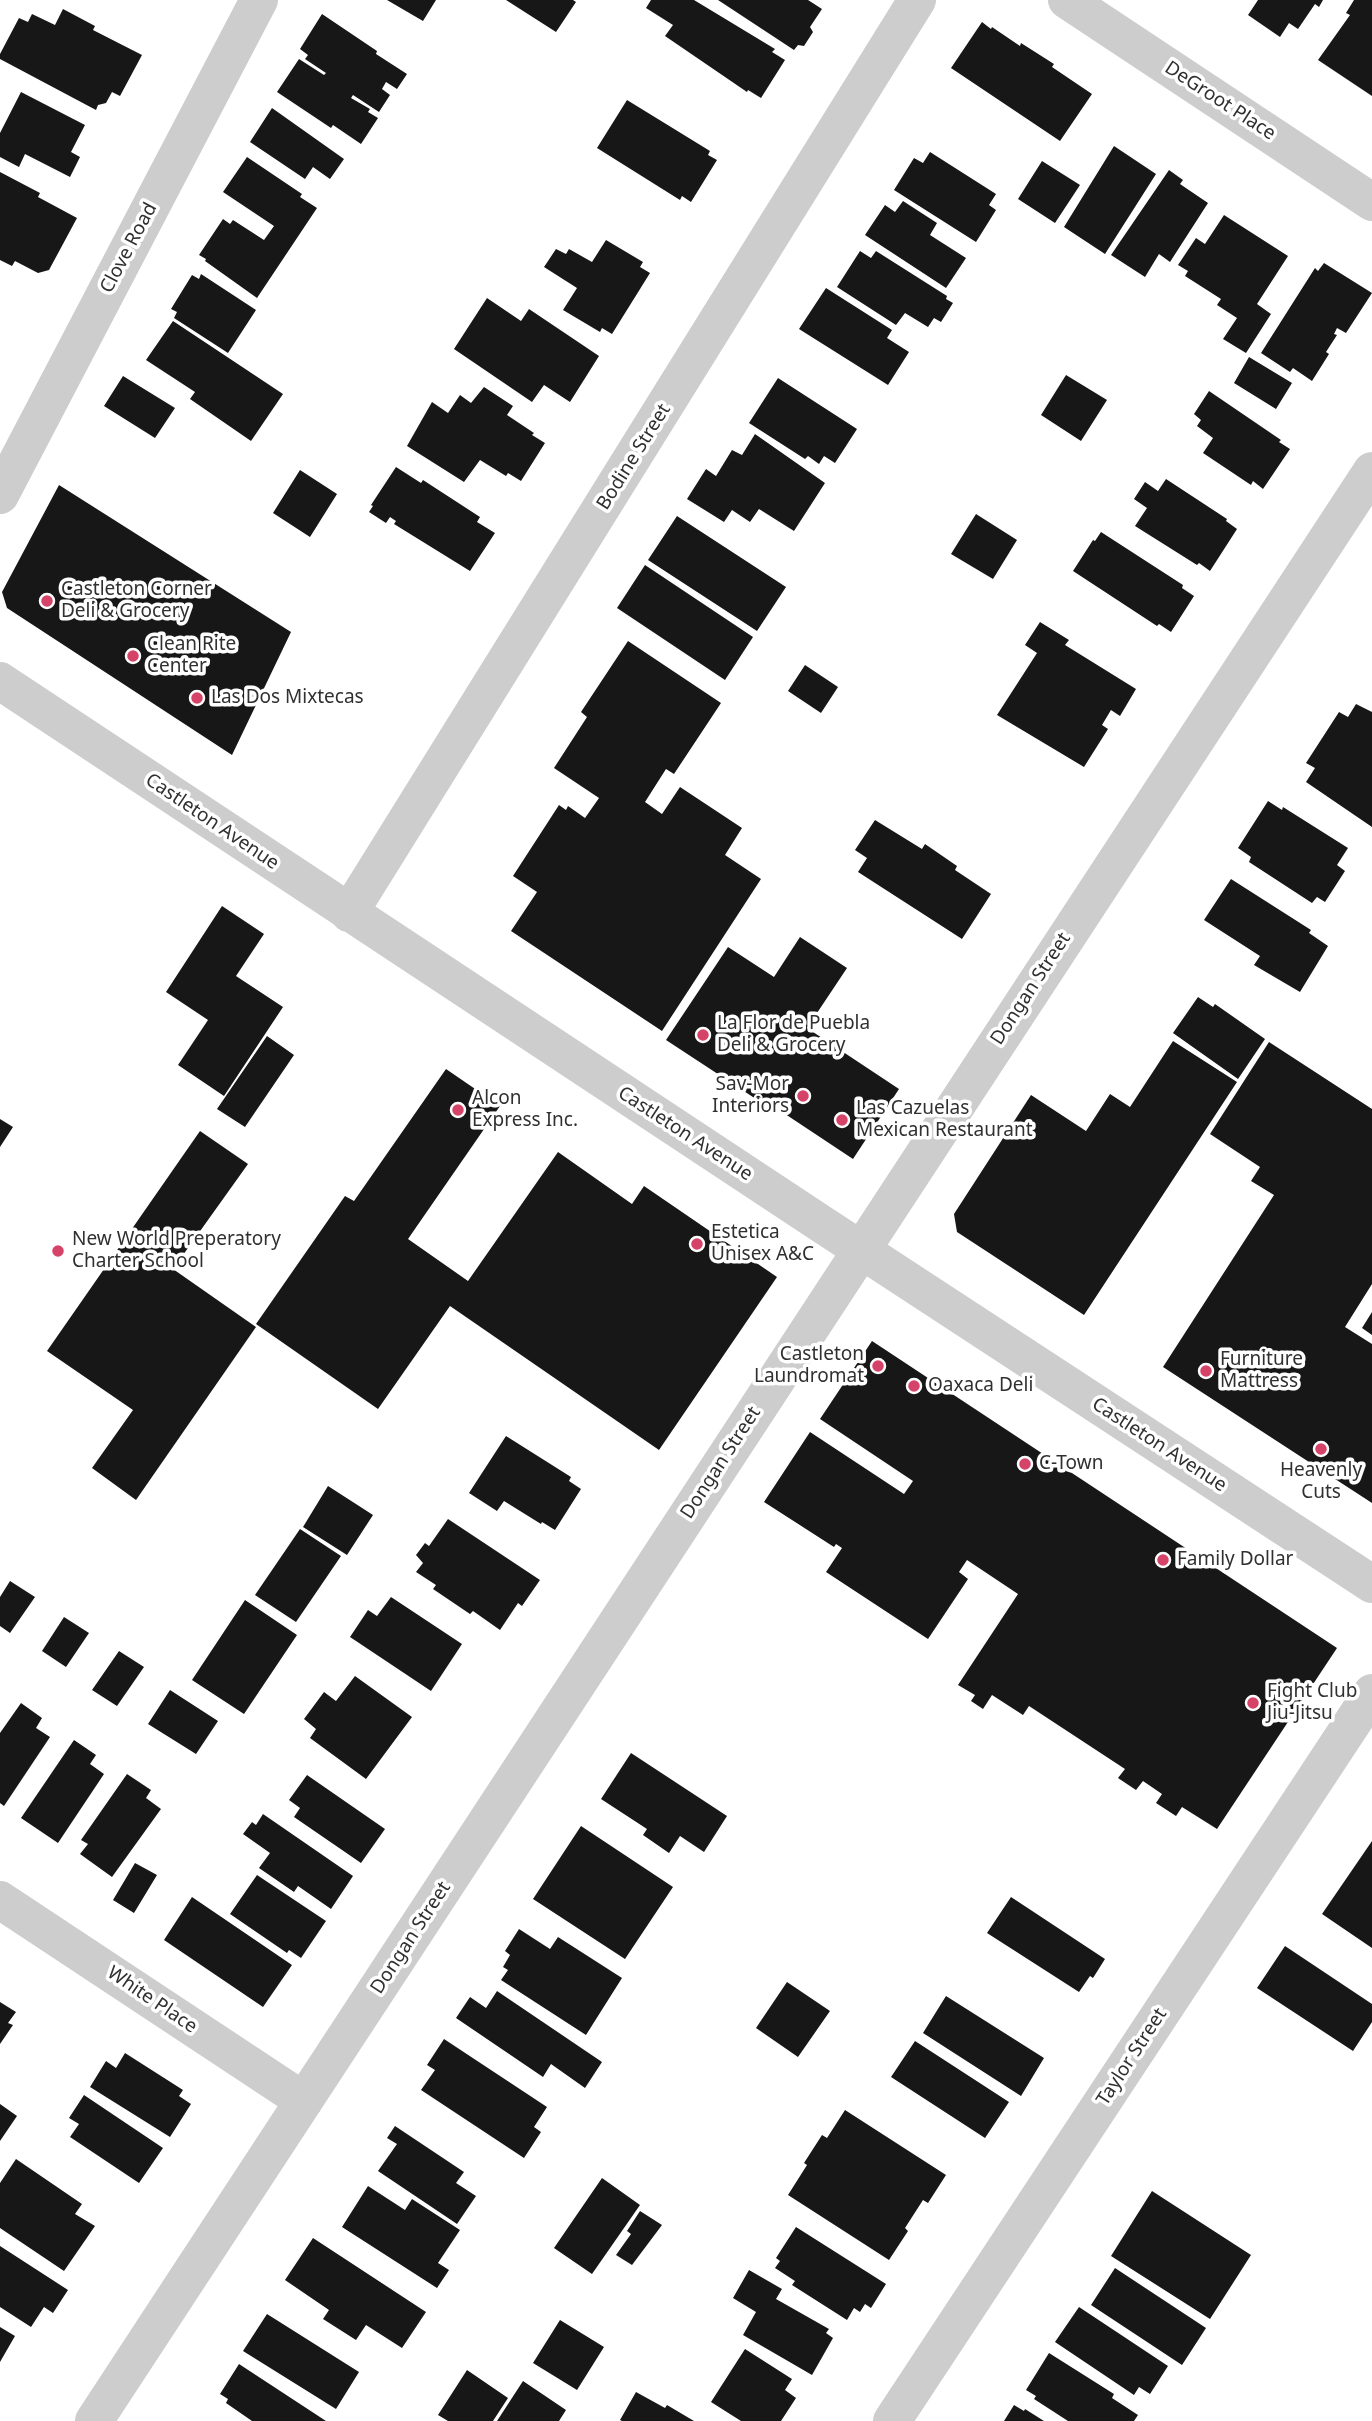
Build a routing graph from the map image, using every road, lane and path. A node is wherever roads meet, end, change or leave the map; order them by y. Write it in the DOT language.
graph roads {
  1 [pos="259,0"];
  2 [pos="917,0"];
  3 [pos="1067,0"];
  4 [pos="1372,202"];
  5 [pos="1372,471"];
  6 [pos="0,495"];
  7 [pos="0,681"];
  8 [pos="349,913"];
  9 [pos="860,1250"];
  10 [pos="1372,1584"];
  11 [pos="1372,1693"];
  12 [pos="0,1900"];
  13 [pos="304,2101"];
  14 [pos="94,2421"];
  15 [pos="892,2421"];
  1 -- 6 [label="street, Clove Road"];
  2 -- 8 [label="street, Bodine Street"];
  3 -- 4 [label="street, DeGroot Place"];
  5 -- 9 [label="street, Dongan Street"];
  7 -- 8 [label="street, Castleton Avenue"];
  8 -- 9 [label="street, Castleton Avenue"];
  9 -- 10 [label="street, Castleton Avenue"];
  9 -- 13 [label="street, Dongan Street"];
  11 -- 15 [label="street, Taylor Street"];
  12 -- 13 [label="street, White Place"];
  13 -- 14 [label="street, Dongan Street"];
}
